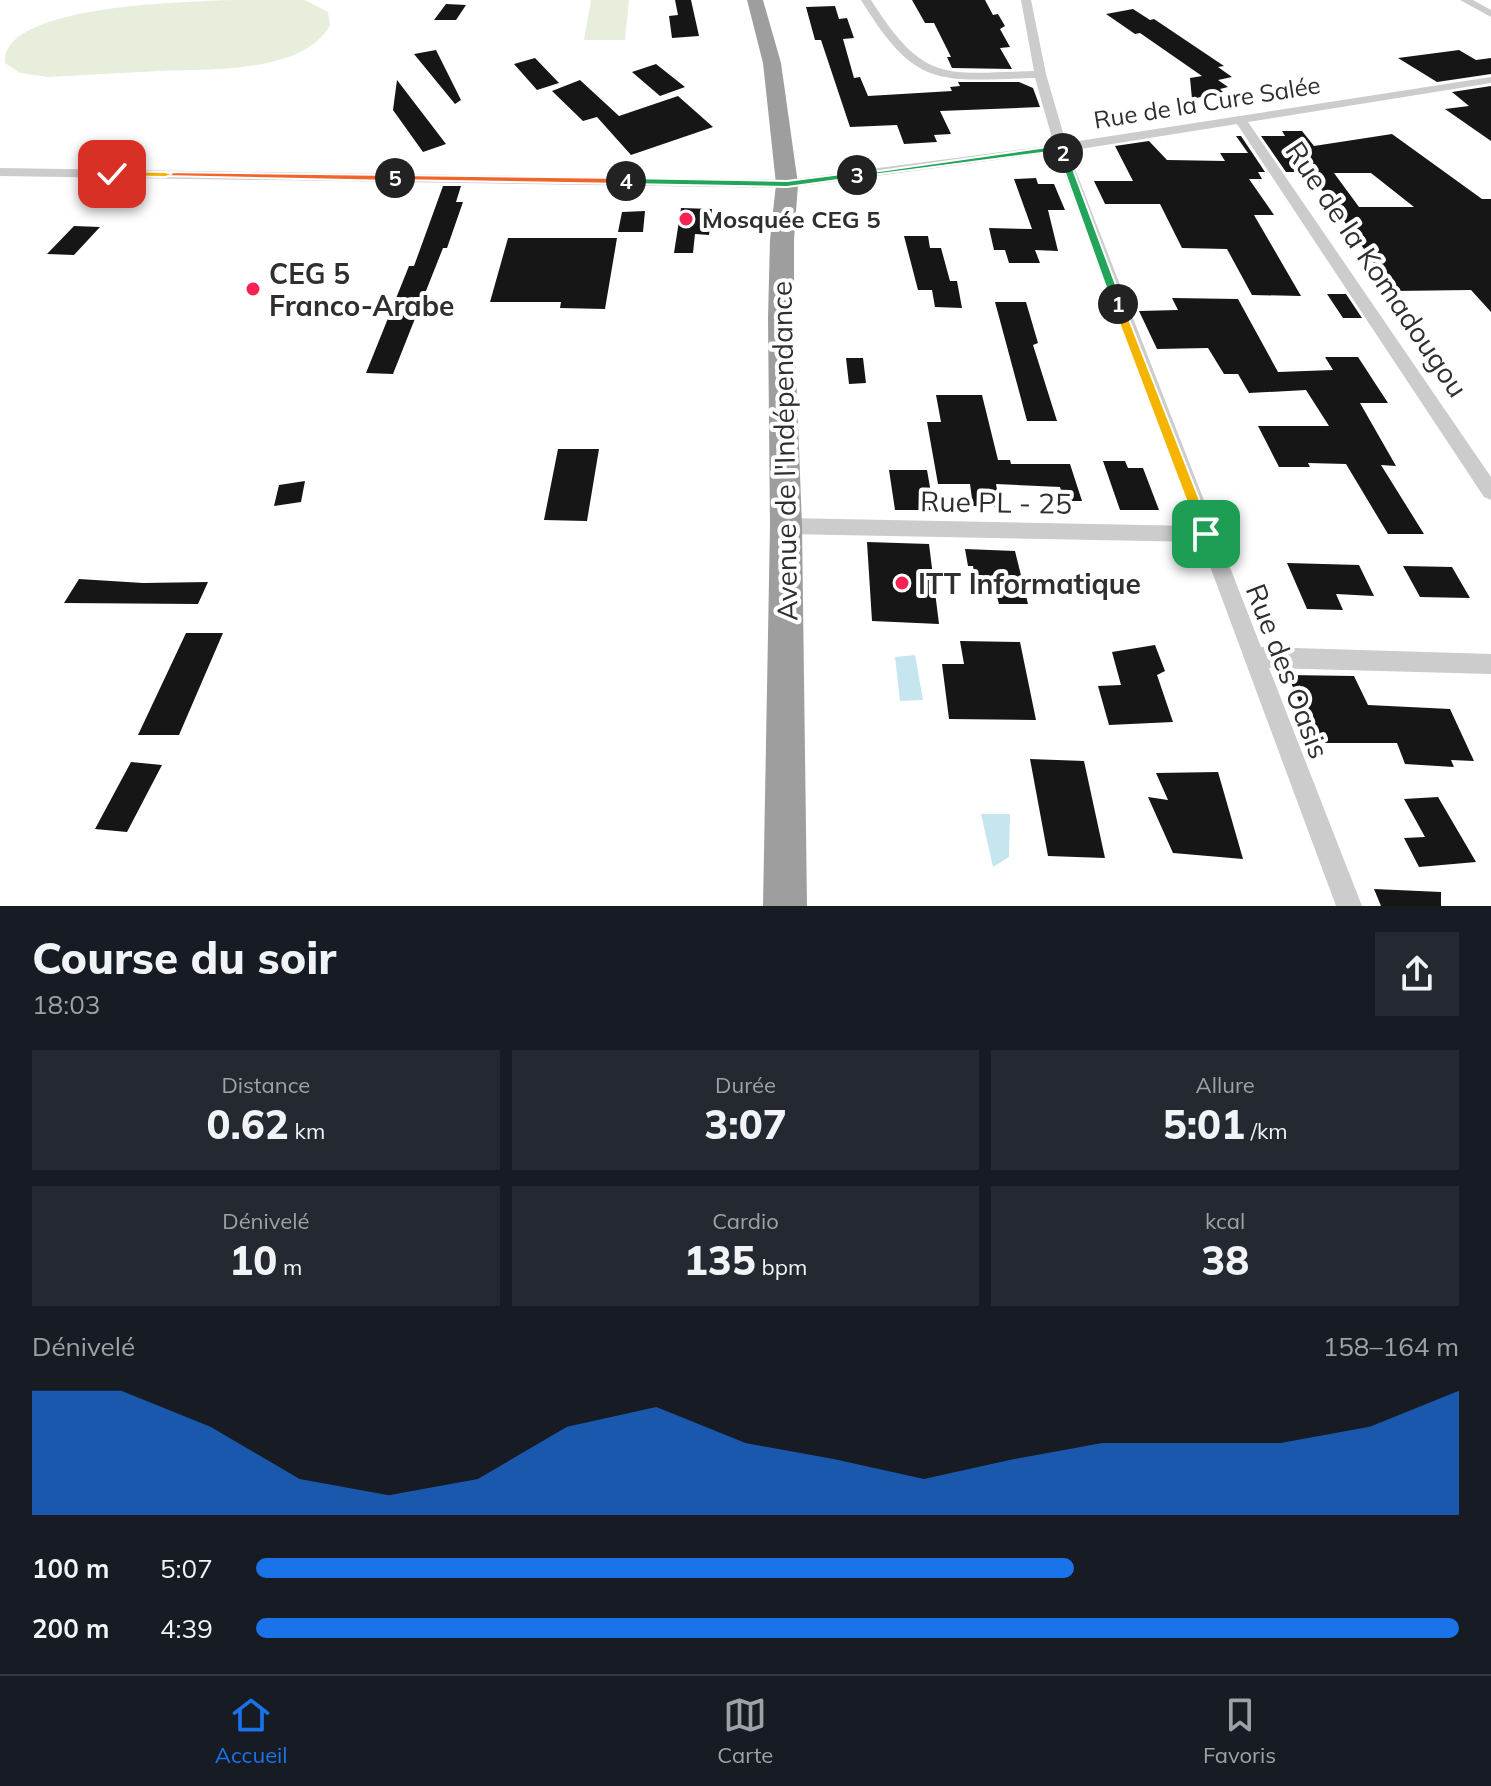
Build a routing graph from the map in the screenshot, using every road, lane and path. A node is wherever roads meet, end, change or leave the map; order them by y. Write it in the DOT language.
graph roads {
  1 [pos="755,0"];
  2 [pos="866,0"];
  3 [pos="1026,0"];
  4 [pos="1465,0"];
  5 [pos="1491,14"];
  6 [pos="1040,74"];
  7 [pos="1491,80"];
  8 [pos="1240,119"];
  9 [pos="1061,148"];
  10 [pos="0,172"];
  11 [pos="787,184"];
  12 [pos="1491,492"];
  13 [pos="786,526"];
  14 [pos="1206,534"];
  15 [pos="1253,657"];
  16 [pos="1491,664"];
  17 [pos="785,906"];
  18 [pos="1349,906"];
  1 -- 11 [label="highway, Avenue de l'Indépendance"];
  2 -- 6 [label="street"];
  3 -- 6 [label="street, Rue des Oasis"];
  4 -- 5 [label="street"];
  6 -- 9 [label="street, Rue des Oasis"];
  7 -- 8 [label="street, Rue de la Cure Salée"];
  8 -- 9 [label="street, Rue de la Cure Salée"];
  8 -- 12 [label="street, Rue de la Komadougou"];
  9 -- 11 [label="street, Rue de la Cure Salée"];
  9 -- 14 [label="street, Rue des Oasis"];
  10 -- 11 [label="street, Rue de la Cure Salée"];
  11 -- 13 [label="highway, Avenue de l'Indépendance"];
  13 -- 14 [label="street, Rue PL - 25"];
  13 -- 17 [label="highway, Avenue de l'Indépendance"];
  14 -- 15 [label="street, Rue des Oasis"];
  15 -- 16 [label="street"];
  15 -- 18 [label="street, Rue des Oasis"];
}
